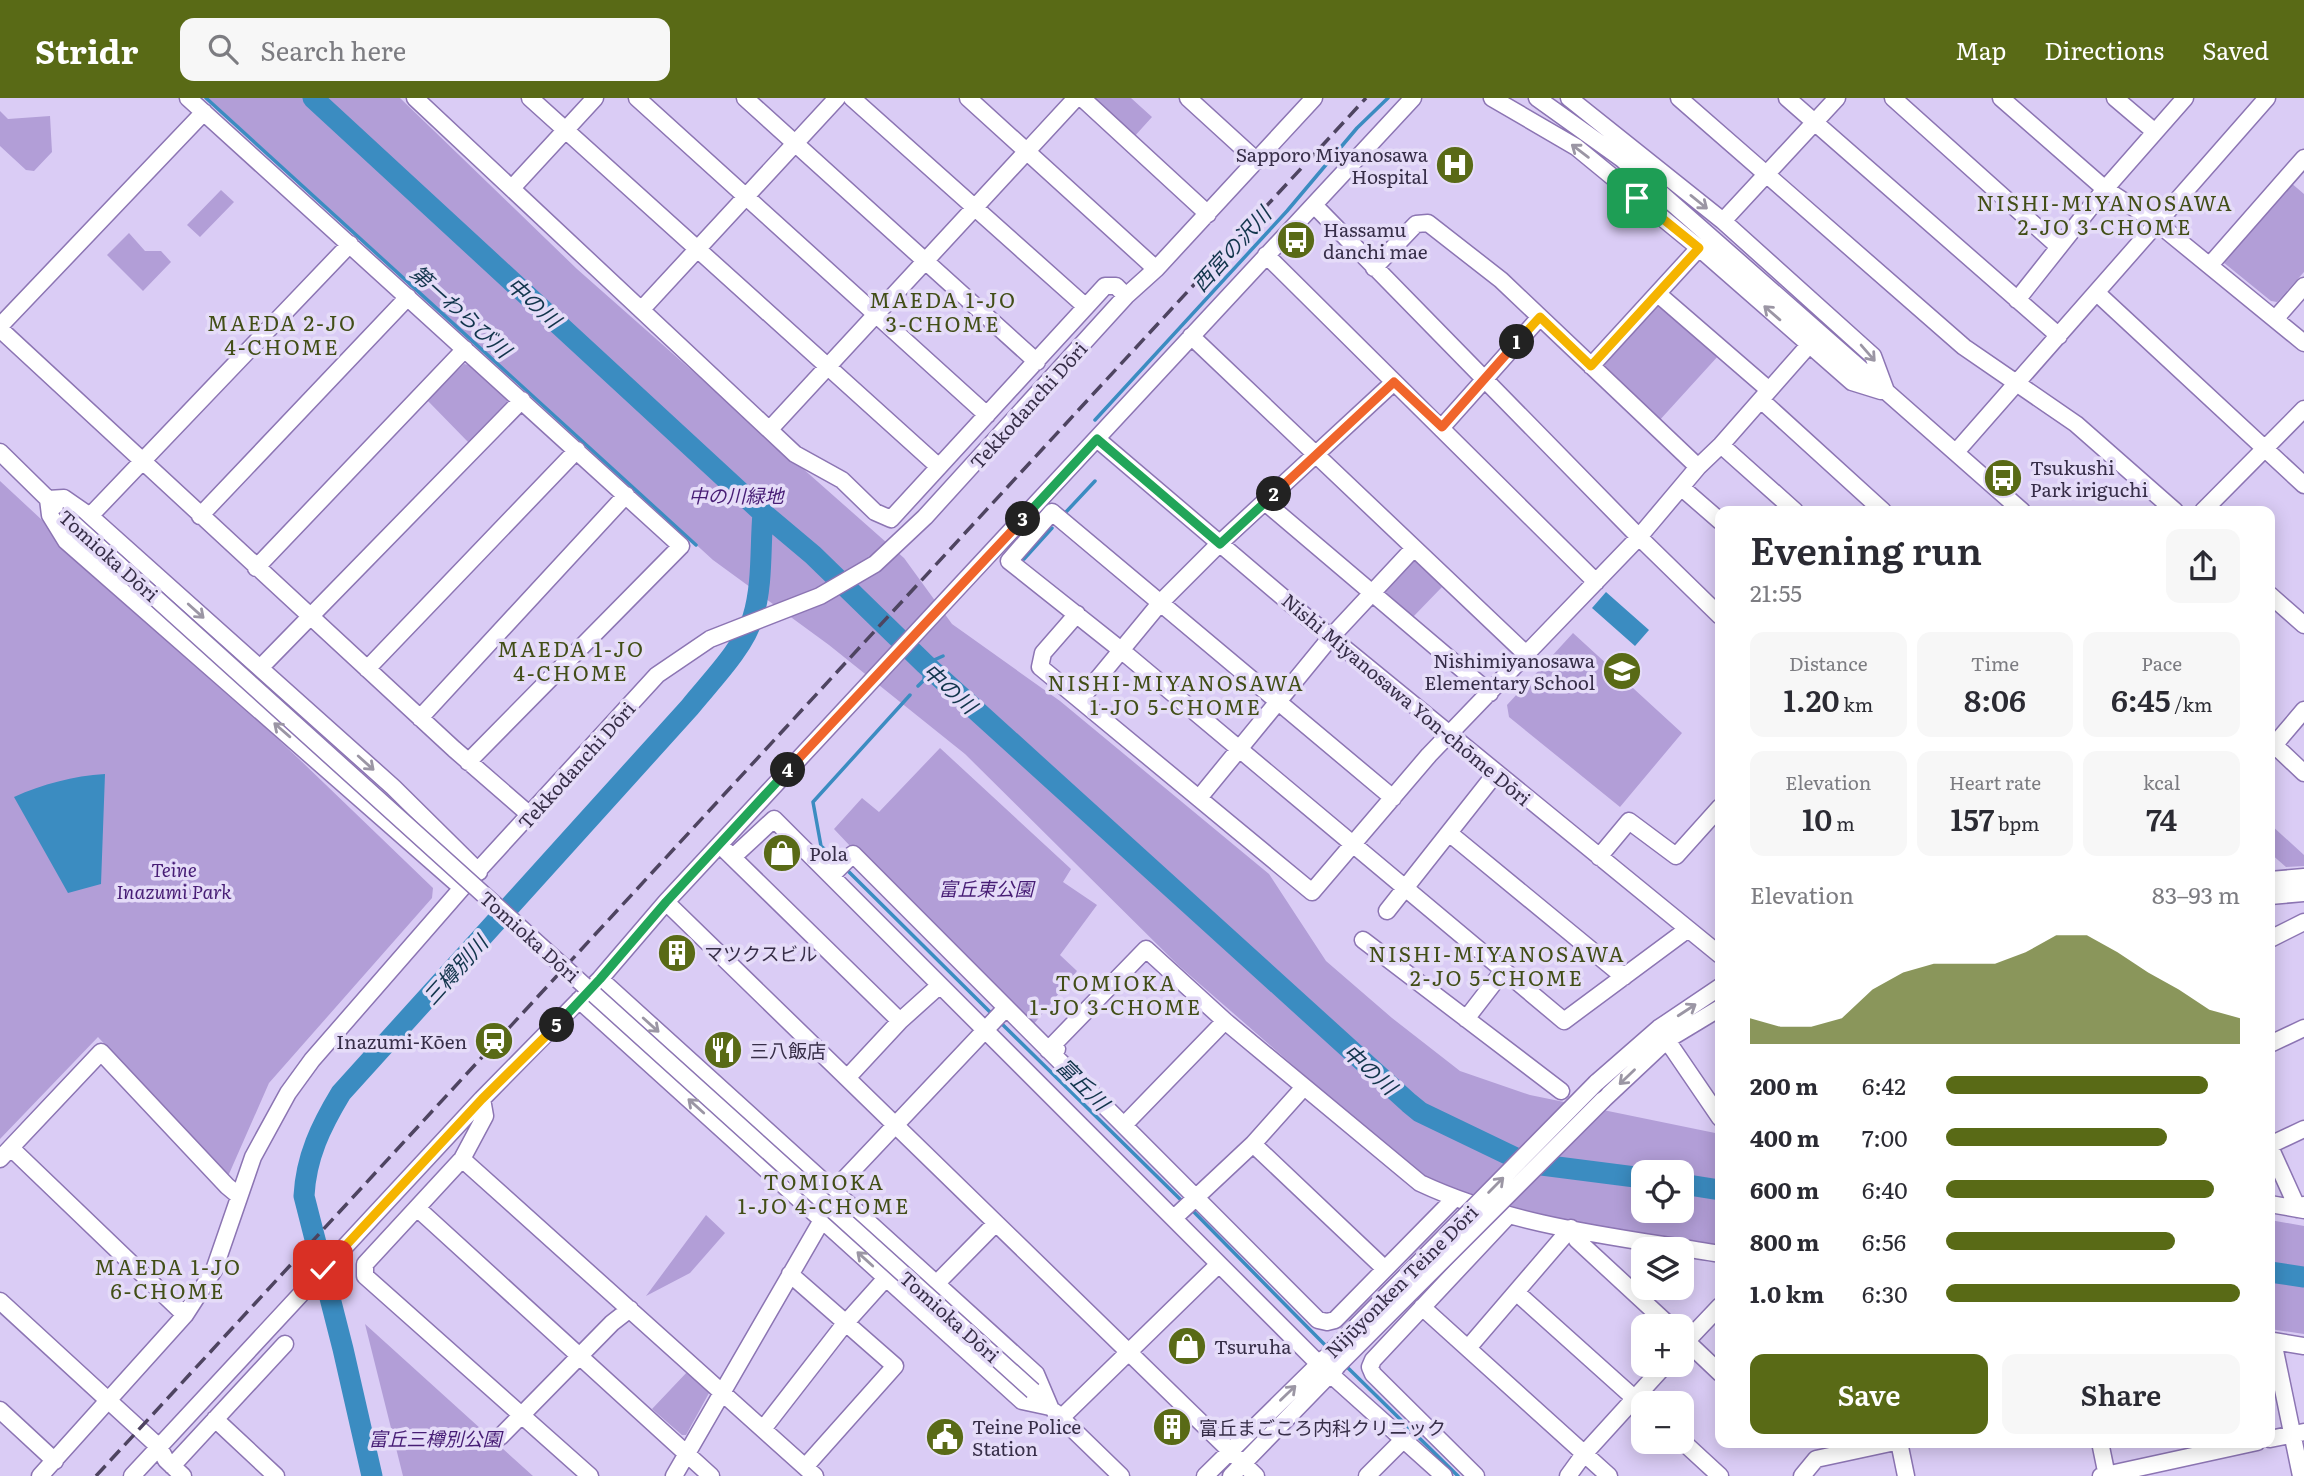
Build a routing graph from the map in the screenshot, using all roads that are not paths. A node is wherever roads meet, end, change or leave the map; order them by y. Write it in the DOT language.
graph roads {
  1 [pos="188,98"];
  2 [pos="415,98"];
  3 [pos="530,98"];
  4 [pos="595,98"];
  5 [pos="637,98"];
  6 [pos="745,98"];
  7 [pos="837,98"];
  8 [pos="852,98"];
  9 [pos="968,98"];
  10 [pos="1076,98"];
  11 [pos="1082,98"];
  12 [pos="1188,98"];
  13 [pos="1413,98"];
  14 [pos="1492,98"];
  15 [pos="1537,98"];
  16 [pos="1569,98"];
  17 [pos="1679,98"];
  18 [pos="1787,98"];
  19 [pos="1837,98"];
  20 [pos="1893,98"];
  21 [pos="2001,98"];
  22 [pos="2115,98"];
  23 [pos="2185,98"];
  24 [pos="2267,98"];
  25 [pos="1305,101"];
  26 [pos="204,112"];
  27 [pos="1814,123"];
  28 [pos="564,131"];
  29 [pos="2155,132"];
  30 [pos="795,144"];
  31 [pos="1027,151"];
  32 [pos="2304,158"];
  33 [pos="1257,161"];
  34 [pos="1766,175"];
  35 [pos="512,188"];
  36 [pos="2105,189"];
  37 [pos="746,196"];
  38 [pos="1314,205"];
  39 [pos="974,206"];
  40 [pos="1208,214"];
  41 [pos="1723,222"];
  42 [pos="2156,222"];
  43 [pos="350,244"];
  44 [pos="2059,247"];
  45 [pos="1699,248"];
  46 [pos="698,249"];
  47 [pos="1266,255"];
  48 [pos="925,261"];
  49 [pos="2210,265"];
  50 [pos="1374,268"];
  51 [pos="1156,269"];
  52 [pos="2304,286"];
  53 [pos="2097,293"];
  54 [pos="1658,294"];
  55 [pos="1126,296"];
  56 [pos="408,297"];
  57 [pos="2017,300"];
  58 [pos="1085,306"];
  59 [pos="642,309"];
  60 [pos="876,313"];
  61 [pos="1540,317"];
  62 [pos="2276,318"];
  63 [pos="0,328"];
  64 [pos="2059,336"];
  65 [pos="1191,337"];
  66 [pos="2304,343"];
  67 [pos="1809,345"];
  68 [pos="466,349"];
  69 [pos="1037,362"];
  70 [pos="1591,366"];
  71 [pos="826,367"];
  72 [pos="1484,379"];
  73 [pos="1394,382"];
  74 [pos="2017,383"];
  75 [pos="1887,393"];
  76 [pos="1765,395"];
  77 [pos="522,400"];
  78 [pos="2304,409"];
  79 [pos="987,415"];
  80 [pos="1442,427"];
  81 [pos="769,429"];
  82 [pos="1097,439"];
  83 [pos="1721,445"];
  84 [pos="2264,448"];
  85 [pos="577,450"];
  86 [pos="1956,452"];
  87 [pos="0,453"];
  88 [pos="1316,455"];
  89 [pos="141,462"];
  90 [pos="939,467"];
  91 [pos="1698,467"];
  92 [pos="2304,485"];
  93 [pos="1682,488"];
  94 [pos="626,495"];
  95 [pos="48,499"];
  96 [pos="1265,502"];
  97 [pos="1789,506"];
  98 [pos="1878,506"];
  99 [pos="2016,506"];
  100 [pos="2169,506"];
  101 [pos="2208,506"];
  102 [pos="90,516"];
  103 [pos="200,516"];
  104 [pos="1715,517"];
  105 [pos="1639,537"];
  106 [pos="1220,544"];
  107 [pos="1414,548"];
  108 [pos="256,568"];
  109 [pos="1596,582"];
  110 [pos="1371,592"];
  111 [pos="2275,599"];
  112 [pos="1161,602"];
  113 [pos="1715,611"];
  114 [pos="1077,614"];
  115 [pos="310,618"];
  116 [pos="2304,625"];
  117 [pos="1331,637"];
  118 [pos="1121,650"];
  119 [pos="1527,655"];
  120 [pos="260,668"];
  121 [pos="367,669"];
  122 [pos="1490,693"];
  123 [pos="1081,699"];
  124 [pos="1278,701"];
  125 [pos="2304,710"];
  126 [pos="420,718"];
  127 [pos="1449,734"];
  128 [pos="2275,742"];
  129 [pos="1238,748"];
  130 [pos="2275,749"];
  131 [pos="468,762"];
  132 [pos="1496,773"];
  133 [pos="2304,773"];
  134 [pos="1199,797"];
  135 [pos="1393,799"];
  136 [pos="1715,813"];
  137 [pos="531,816"];
  138 [pos="1449,833"];
  139 [pos="719,844"];
  140 [pos="1352,845"];
  141 [pos="733,857"];
  142 [pos="1599,858"];
  143 [pos="479,872"];
  144 [pos="833,875"];
  145 [pos="2304,877"];
  146 [pos="2275,879"];
  147 [pos="462,888"];
  148 [pos="1404,888"];
  149 [pos="2304,893"];
  150 [pos="2275,896"];
  151 [pos="666,902"];
  152 [pos="1387,911"];
  153 [pos="2304,922"];
  154 [pos="1688,929"];
  155 [pos="2275,936"];
  156 [pos="1363,940"];
  157 [pos="1715,951"];
  158 [pos="1503,971"];
  159 [pos="1625,977"];
  160 [pos="600,979"];
  161 [pos="940,985"];
  162 [pos="1715,991"];
  163 [pos="579,1000"];
  164 [pos="1715,1010"];
  165 [pos="1004,1011"];
  166 [pos="1466,1019"];
  167 [pos="900,1021"];
  168 [pos="1224,1021"];
  169 [pos="986,1027"];
  170 [pos="2304,1028"];
  171 [pos="1663,1034"];
  172 [pos="2275,1042"];
  173 [pos="1053,1049"];
  174 [pos="847,1078"];
  175 [pos="1304,1087"];
  176 [pos="1561,1091"];
  177 [pos="1715,1093"];
  178 [pos="482,1099"];
  179 [pos="1706,1099"];
  180 [pos="1715,1111"];
  181 [pos="894,1124"];
  182 [pos="1124,1125"];
  183 [pos="2304,1129"];
  184 [pos="1252,1144"];
  185 [pos="2275,1144"];
  186 [pos="6,1154"];
  187 [pos="2275,1156"];
  188 [pos="462,1159"];
  189 [pos="834,1190"];
  190 [pos="239,1196"];
  191 [pos="1193,1199"];
  192 [pos="1454,1199"];
  193 [pos="2275,1205"];
  194 [pos="417,1208"];
  195 [pos="2302,1208"];
  196 [pos="1176,1216"];
  197 [pos="1508,1216"];
  198 [pos="822,1220"];
  199 [pos="996,1223"];
  200 [pos="1571,1228"];
  201 [pos="1715,1253"];
  202 [pos="1219,1264"];
  203 [pos="1385,1269"];
  204 [pos="790,1274"];
  205 [pos="886,1278"];
  206 [pos="937,1283"];
  207 [pos="1516,1292"];
  208 [pos="0,1301"];
  209 [pos="1422,1307"];
  210 [pos="630,1309"];
  211 [pos="1715,1311"];
  212 [pos="1658,1314"];
  213 [pos="185,1315"];
  214 [pos="846,1323"];
  215 [pos="1694,1331"];
  216 [pos="2275,1341"];
  217 [pos="285,1344"];
  218 [pos="2304,1346"];
  219 [pos="1468,1348"];
  220 [pos="1128,1351"];
  221 [pos="1694,1351"];
  222 [pos="580,1356"];
  223 [pos="1329,1365"];
  224 [pos="2275,1366"];
  225 [pos="1715,1369"];
  226 [pos="722,1391"];
  227 [pos="1631,1395"];
  228 [pos="107,1400"];
  229 [pos="1631,1410"];
  230 [pos="0,1411"];
  231 [pos="1055,1412"];
  232 [pos="521,1415"];
  233 [pos="215,1419"];
  234 [pos="763,1429"];
  235 [pos="2298,1433"];
  236 [pos="500,1437"];
  237 [pos="2275,1438"];
  238 [pos="1403,1440"];
  239 [pos="159,1447"];
  240 [pos="1868,1448"];
  241 [pos="1899,1448"];
  242 [pos="2101,1448"];
  243 [pos="2229,1448"];
  244 [pos="1230,1450"];
  245 [pos="1694,1452"];
  246 [pos="687,1454"];
  247 [pos="1584,1454"];
  248 [pos="55,1461"];
  249 [pos="1243,1463"];
  250 [pos="178,1471"];
  251 [pos="810,1471"];
  252 [pos="1111,1473"];
  253 [pos="2105,1475"];
  254 [pos="40,1476"];
  255 [pos="132,1476"];
  256 [pos="276,1476"];
  257 [pos="590,1476"];
  258 [pos="674,1476"];
  259 [pos="711,1476"];
  260 [pos="1205,1476"];
  261 [pos="1231,1476"];
  262 [pos="1256,1476"];
  263 [pos="1367,1476"];
  264 [pos="1444,1476"];
  265 [pos="1476,1476"];
  266 [pos="1568,1476"];
  267 [pos="1609,1476"];
  268 [pos="1720,1476"];
  269 [pos="1802,1476"];
  270 [pos="1906,1476"];
  271 [pos="2301,1476"];
  1 -- 26 [label="street"];
  2 -- 35 [label="street"];
  3 -- 28 [label="street"];
  4 -- 28 [label="street"];
  5 -- 37 [label="street"];
  6 -- 30 [label="street"];
  7 -- 30 [label="street"];
  8 -- 39 [label="street"];
  9 -- 31 [label="street"];
  10 -- 31 [label="street"];
  11 -- 40 [label="street"];
  12 -- 33 [label="street"];
  13 -- 38 [label="street"];
  45 -- 14 [label="street, one-way"];
  15 -- 75 [label="street"];
  16 -- 41 [label="street, one-way"];
  17 -- 34 [label="street"];
  18 -- 27 [label="street"];
  19 -- 27 [label="street"];
  20 -- 44 [label="street"];
  21 -- 36 [label="street"];
  22 -- 29 [label="street"];
  23 -- 29 [label="street"];
  24 -- 42 [label="street"];
  25 -- 33 [label="street, Tekkodanchi Dōri"];
  26 -- 43 [label="street"];
  26 -- 63 [label="street"];
  27 -- 34 [label="street"];
  27 -- 57 [label="street"];
  28 -- 35 [label="street"];
  28 -- 46 [label="street"];
  29 -- 36 [label="street"];
  30 -- 37 [label="street"];
  30 -- 48 [label="street"];
  31 -- 39 [label="street"];
  31 -- 51 [label="street"];
  32 -- 49 [label="street"];
  33 -- 40 [label="street, Tekkodanchi Dōri"];
  34 -- 41 [label="street"];
  34 -- 74 [label="street"];
  35 -- 59 [label="street"];
  36 -- 42 [label="street"];
  36 -- 44 [label="street"];
  37 -- 46 [label="street"];
  37 -- 60 [label="street"];
  38 -- 47 [label="street"];
  38 -- 50 [label="street"];
  39 -- 48 [label="street"];
  39 -- 58 [label="street"];
  40 -- 51 [label="street, Tekkodanchi Dōri"];
  41 -- 75 [label="street, one-way"];
  42 -- 49 [label="street"];
  42 -- 53 [label="street"];
  43 -- 56 [label="street"];
  43 -- 89 [label="street"];
  44 -- 57 [label="street"];
  45 -- 54 [label="street"];
  67 -- 45 [label="street, one-way"];
  46 -- 59 [label="street"];
  46 -- 71 [label="street"];
  47 -- 65 [label="street"];
  47 -- 73 [label="street"];
  48 -- 60 [label="street"];
  48 -- 69 [label="street"];
  49 -- 62 [label="street"];
  50 -- 61 [label="street"];
  50 -- 72 [label="street"];
  51 -- 55 [label="street, Tekkodanchi Dōri"];
  52 -- 62 [label="street"];
  53 -- 64 [label="street"];
  53 -- 84 [label="street"];
  54 -- 70 [label="street"];
  54 -- 76 [label="street"];
  55 -- 58 [label="street"];
  55 -- 137 [label="street, Tekkodanchi Dōri"];
  56 -- 68 [label="street"];
  56 -- 103 [label="street"];
  57 -- 64 [label="street"];
  58 -- 69 [label="street"];
  59 -- 81 [label="street"];
  60 -- 71 [label="street"];
  60 -- 79 [label="street"];
  61 -- 70 [label="street"];
  61 -- 72 [label="street"];
  62 -- 66 [label="street"];
  63 -- 89 [label="street"];
  64 -- 74 [label="street"];
  65 -- 82 [label="street"];
  65 -- 88 [label="street"];
  67 -- 75 [label="street"];
  67 -- 76 [label="street"];
  68 -- 77 [label="street"];
  68 -- 108 [label="street"];
  69 -- 79 [label="street"];
  70 -- 91 [label="street"];
  71 -- 81 [label="street"];
  71 -- 90 [label="street"];
  72 -- 80 [label="street"];
  72 -- 105 [label="street"];
  73 -- 80 [label="street"];
  73 -- 88 [label="street"];
  74 -- 86 [label="street"];
  74 -- 100 [label="street"];
  75 -- 86 [label="street"];
  76 -- 83 [label="street"];
  76 -- 98 [label="street"];
  77 -- 85 [label="street"];
  77 -- 115 [label="street"];
  78 -- 84 [label="street"];
  79 -- 90 [label="street"];
  80 -- 109 [label="street"];
  81 -- 90 [label="street"];
  82 -- 106 [label="street, Nishi Miyanosawa Yon-chōme Dōri"];
  82 -- 139 [label="street"];
  83 -- 91 [label="street"];
  83 -- 97 [label="street"];
  84 -- 92 [label="street"];
  84 -- 101 [label="street"];
  85 -- 94 [label="street"];
  85 -- 121 [label="street"];
  86 -- 99 [label="street"];
  87 -- 95 [label="street, Tomioka Dōri"];
  88 -- 96 [label="street"];
  88 -- 107 [label="street"];
  89 -- 102 [label="street"];
  89 -- 103 [label="street"];
  91 -- 93 [label="street"];
  93 -- 104 [label="street"];
  93 -- 105 [label="street"];
  94 -- 126 [label="street"];
  94 -- 131 [label="street"];
  95 -- 102 [label="street"];
  147 -- 95 [label="street, one-way"];
  95 -- 231 [label="street, Tomioka Dōri, bridge"];
  96 -- 106 [label="street"];
  96 -- 110 [label="street"];
  102 -- 120 [label="street, one-way"];
  103 -- 108 [label="street"];
  105 -- 109 [label="street"];
  105 -- 113 [label="street"];
  106 -- 112 [label="street"];
  106 -- 117 [label="street, Nishi Miyanosawa Yon-chōme Dōri"];
  107 -- 110 [label="street"];
  107 -- 119 [label="street"];
  108 -- 115 [label="street"];
  109 -- 119 [label="street"];
  110 -- 117 [label="street"];
  110 -- 122 [label="street"];
  111 -- 116 [label="street"];
  112 -- 114 [label="street"];
  112 -- 118 [label="street"];
  112 -- 124 [label="street"];
  114 -- 118 [label="street"];
  114 -- 123 [label="street"];
  115 -- 120 [label="street"];
  115 -- 121 [label="street"];
  117 -- 124 [label="street"];
  117 -- 127 [label="street, Nishi Miyanosawa Yon-chōme Dōri"];
  118 -- 123 [label="street"];
  118 -- 129 [label="street"];
  119 -- 122 [label="street"];
  120 -- 143 [label="street, one-way"];
  121 -- 126 [label="street"];
  122 -- 127 [label="street"];
  123 -- 134 [label="street"];
  124 -- 129 [label="street"];
  124 -- 135 [label="street"];
  125 -- 128 [label="street"];
  126 -- 131 [label="street"];
  127 -- 132 [label="street, Nishi Miyanosawa Yon-chōme Dōri"];
  127 -- 135 [label="street"];
  129 -- 134 [label="street"];
  129 -- 140 [label="street"];
  130 -- 133 [label="street"];
  131 -- 137 [label="street"];
  132 -- 138 [label="street"];
  132 -- 142 [label="street, Nishi Miyanosawa Yon-chōme Dōri"];
  134 -- 140 [label="street"];
  135 -- 140 [label="street"];
  136 -- 142 [label="street"];
  137 -- 143 [label="street, Tekkodanchi Dōri"];
  138 -- 148 [label="street"];
  138 -- 159 [label="street"];
  139 -- 141 [label="street"];
  139 -- 151 [label="street"];
  140 -- 148 [label="street"];
  141 -- 144 [label="street"];
  141 -- 167 [label="street"];
  142 -- 154 [label="street, Nishi Miyanosawa Yon-chōme Dōri"];
  143 -- 147 [label="street, Tekkodanchi Dōri"];
  144 -- 161 [label="street"];
  144 -- 165 [label="street"];
  145 -- 146 [label="street"];
  147 -- 190 [label="street, Tekkodanchi Dōri"];
  148 -- 152 [label="street"];
  148 -- 158 [label="street"];
  149 -- 150 [label="street"];
  151 -- 160 [label="street"];
  151 -- 174 [label="street"];
  153 -- 155 [label="street"];
  154 -- 157 [label="street, Nishi Miyanosawa Yon-chōme Dōri"];
  154 -- 159 [label="street"];
  156 -- 166 [label="street"];
  158 -- 159 [label="street"];
  158 -- 166 [label="street"];
  160 -- 163 [label="street"];
  160 -- 189 [label="street, one-way"];
  161 -- 167 [label="street"];
  161 -- 169 [label="street"];
  171 -- 162 [label="street, one-way"];
  163 -- 178 [label="street"];
  198 -- 163 [label="street, one-way"];
  164 -- 171 [label="street"];
  165 -- 169 [label="street"];
  165 -- 173 [label="street"];
  166 -- 176 [label="street"];
  167 -- 174 [label="street"];
  168 -- 173 [label="street"];
  168 -- 175 [label="street"];
  168 -- 182 [label="street"];
  169 -- 181 [label="street"];
  169 -- 196 [label="street"];
  170 -- 172 [label="street"];
  171 -- 179 [label="street"];
  171 -- 223 [label="street, Nijūyonken Teine Dōri, one-way, bridge"];
  223 -- 171 [label="street, Nijūyonken Teine Dōri, one-way, bridge"];
  173 -- 182 [label="street"];
  174 -- 181 [label="street"];
  175 -- 184 [label="street"];
  175 -- 192 [label="street"];
  177 -- 179 [label="street"];
  178 -- 188 [label="street"];
  178 -- 239 [label="street"];
  179 -- 180 [label="street"];
  181 -- 189 [label="street"];
  181 -- 199 [label="street"];
  182 -- 191 [label="street"];
  183 -- 185 [label="street"];
  184 -- 191 [label="street"];
  184 -- 203 [label="street"];
  186 -- 190 [label="street"];
  186 -- 213 [label="street"];
  187 -- 195 [label="street"];
  188 -- 194 [label="street"];
  188 -- 210 [label="street"];
  189 -- 206 [label="street"];
  190 -- 213 [label="street, Tekkodanchi Dōri"];
  191 -- 196 [label="street"];
  191 -- 203 [label="street"];
  192 -- 197 [label="street"];
  192 -- 203 [label="street"];
  193 -- 195 [label="street"];
  194 -- 222 [label="street"];
  194 -- 232 [label="street"];
  196 -- 202 [label="street"];
  197 -- 200 [label="street"];
  197 -- 209 [label="street"];
  198 -- 204 [label="street"];
  205 -- 198 [label="street, one-way"];
  199 -- 206 [label="street"];
  199 -- 220 [label="street"];
  200 -- 201 [label="street"];
  200 -- 207 [label="street"];
  200 -- 212 [label="street"];
  202 -- 220 [label="street"];
  202 -- 223 [label="street"];
  204 -- 214 [label="street"];
  204 -- 226 [label="street"];
  205 -- 214 [label="street"];
  205 -- 231 [label="street"];
  206 -- 231 [label="street"];
  207 -- 219 [label="street"];
  207 -- 227 [label="street"];
  208 -- 228 [label="street"];
  209 -- 219 [label="street"];
  209 -- 265 [label="street"];
  210 -- 222 [label="street"];
  210 -- 226 [label="street"];
  211 -- 215 [label="street"];
  213 -- 228 [label="street, Tekkodanchi Dōri"];
  214 -- 234 [label="street"];
  214 -- 251 [label="street"];
  216 -- 218 [label="street"];
  217 -- 233 [label="street"];
  219 -- 247 [label="street"];
  220 -- 231 [label="street"];
  220 -- 244 [label="street"];
  221 -- 225 [label="street"];
  222 -- 232 [label="street"];
  222 -- 246 [label="street"];
  223 -- 238 [label="street"];
  244 -- 223 [label="street, Nijūyonken Teine Dōri, one-way"];
  223 -- 249 [label="street, Nijūyonken Teine Dōri"];
  224 -- 235 [label="street"];
  226 -- 234 [label="street"];
  226 -- 246 [label="street"];
  228 -- 239 [label="street"];
  228 -- 248 [label="street, Tekkodanchi Dōri"];
  229 -- 247 [label="street"];
  230 -- 248 [label="street"];
  231 -- 252 [label="street, Tomioka Dōri"];
  232 -- 236 [label="street"];
  232 -- 257 [label="street"];
  233 -- 250 [label="street"];
  233 -- 256 [label="street"];
  234 -- 251 [label="street"];
  235 -- 237 [label="street"];
  235 -- 271 [label="street"];
  238 -- 263 [label="street"];
  238 -- 264 [label="street"];
  239 -- 250 [label="street"];
  239 -- 255 [label="street"];
  240 -- 269 [label="street"];
  241 -- 270 [label="street"];
  242 -- 253 [label="street"];
  243 -- 253 [label="street"];
  244 -- 249 [label="street"];
  244 -- 260 [label="street, Nijūyonken Teine Dōri"];
  245 -- 268 [label="street"];
  246 -- 258 [label="street"];
  246 -- 259 [label="street"];
  247 -- 266 [label="street"];
  247 -- 267 [label="street"];
  248 -- 254 [label="street, Tekkodanchi Dōri"];
  249 -- 261 [label="street, Nijūyonken Teine Dōri"];
  249 -- 262 [label="street"];
}
